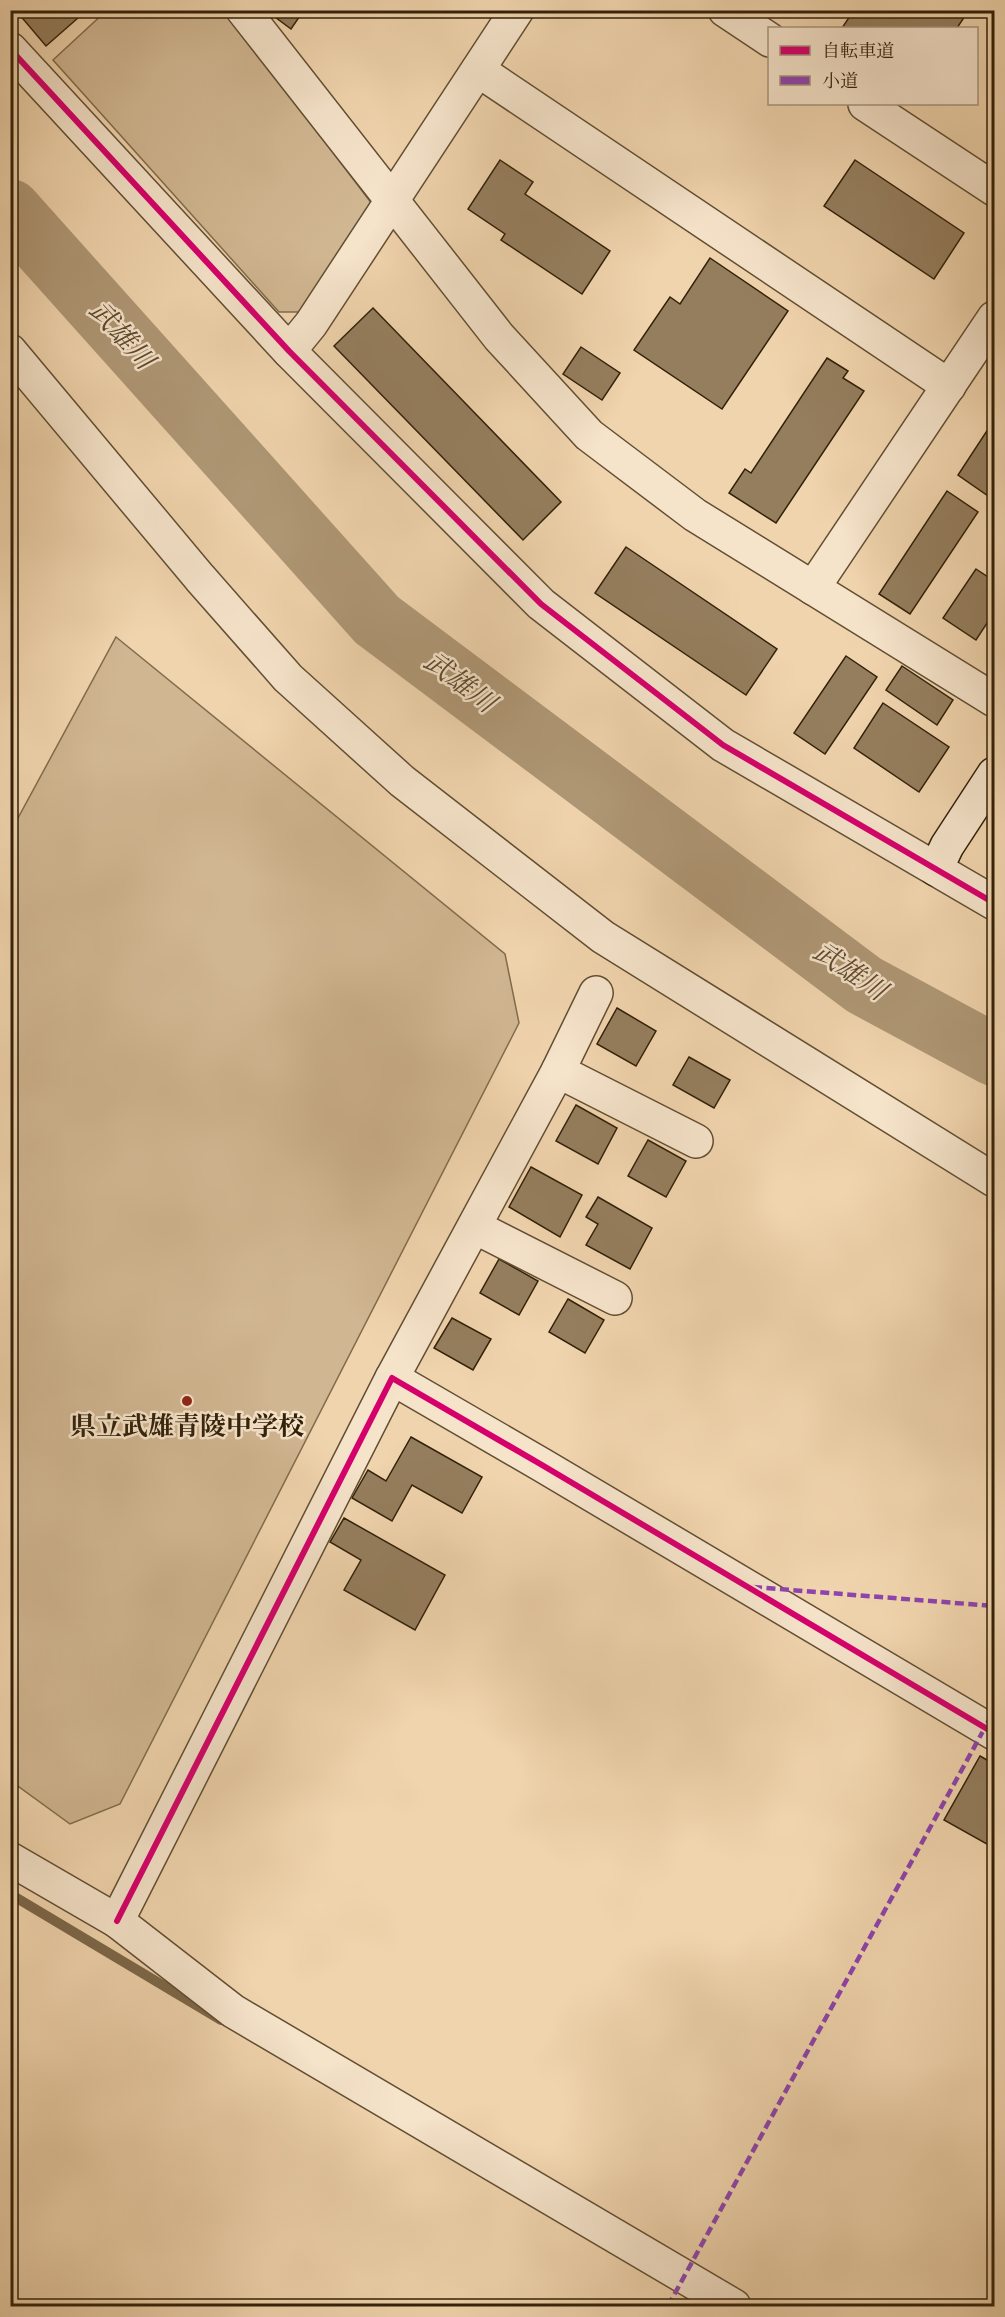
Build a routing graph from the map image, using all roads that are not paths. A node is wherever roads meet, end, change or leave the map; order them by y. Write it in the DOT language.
graph roads {
  1 [pos="243,10"];
  2 [pos="517,10"];
  3 [pos="724,10"];
  4 [pos="768,39"];
  5 [pos="10,49"];
  6 [pos="478,70"];
  7 [pos="867,105"];
  8 [pos="994,189"];
  9 [pos="391,201"];
  10 [pos="994,318"];
  11 [pos="10,351"];
  12 [pos="289,351"];
  13 [pos="949,386"];
  14 [pos="813,588"];
  15 [pos="994,700"];
  16 [pos="994,774"];
  17 [pos="936,869"];
  18 [pos="994,903"];
  19 [pos="596,993"];
  20 [pos="558,1071"];
  21 [pos="696,1141"];
  22 [pos="994,1180"];
  23 [pos="475,1227"];
  24 [pos="615,1298"];
  25 [pos="392,1378"];
  26 [pos="994,1733"];
  27 [pos="10,1859"];
  28 [pos="117,1922"];
  29 [pos="734,2307"];
  1 -- 9 [label="street"];
  2 -- 6 [label="street"];
  3 -- 4 [label="street"];
  5 -- 12 [label="street"];
  6 -- 9 [label="street"];
  6 -- 13 [label="street"];
  7 -- 8 [label="street"];
  9 -- 12 [label="street"];
  9 -- 14 [label="street"];
  10 -- 13 [label="street"];
  11 -- 22 [label="street"];
  12 -- 17 [label="street"];
  13 -- 14 [label="street"];
  14 -- 15 [label="street"];
  16 -- 17 [label="street"];
  17 -- 18 [label="street"];
  19 -- 20 [label="street"];
  20 -- 21 [label="street"];
  20 -- 23 [label="street"];
  23 -- 24 [label="street"];
  23 -- 25 [label="street"];
  25 -- 26 [label="street"];
  25 -- 28 [label="street"];
  27 -- 28 [label="street"];
  28 -- 29 [label="street"];
}
